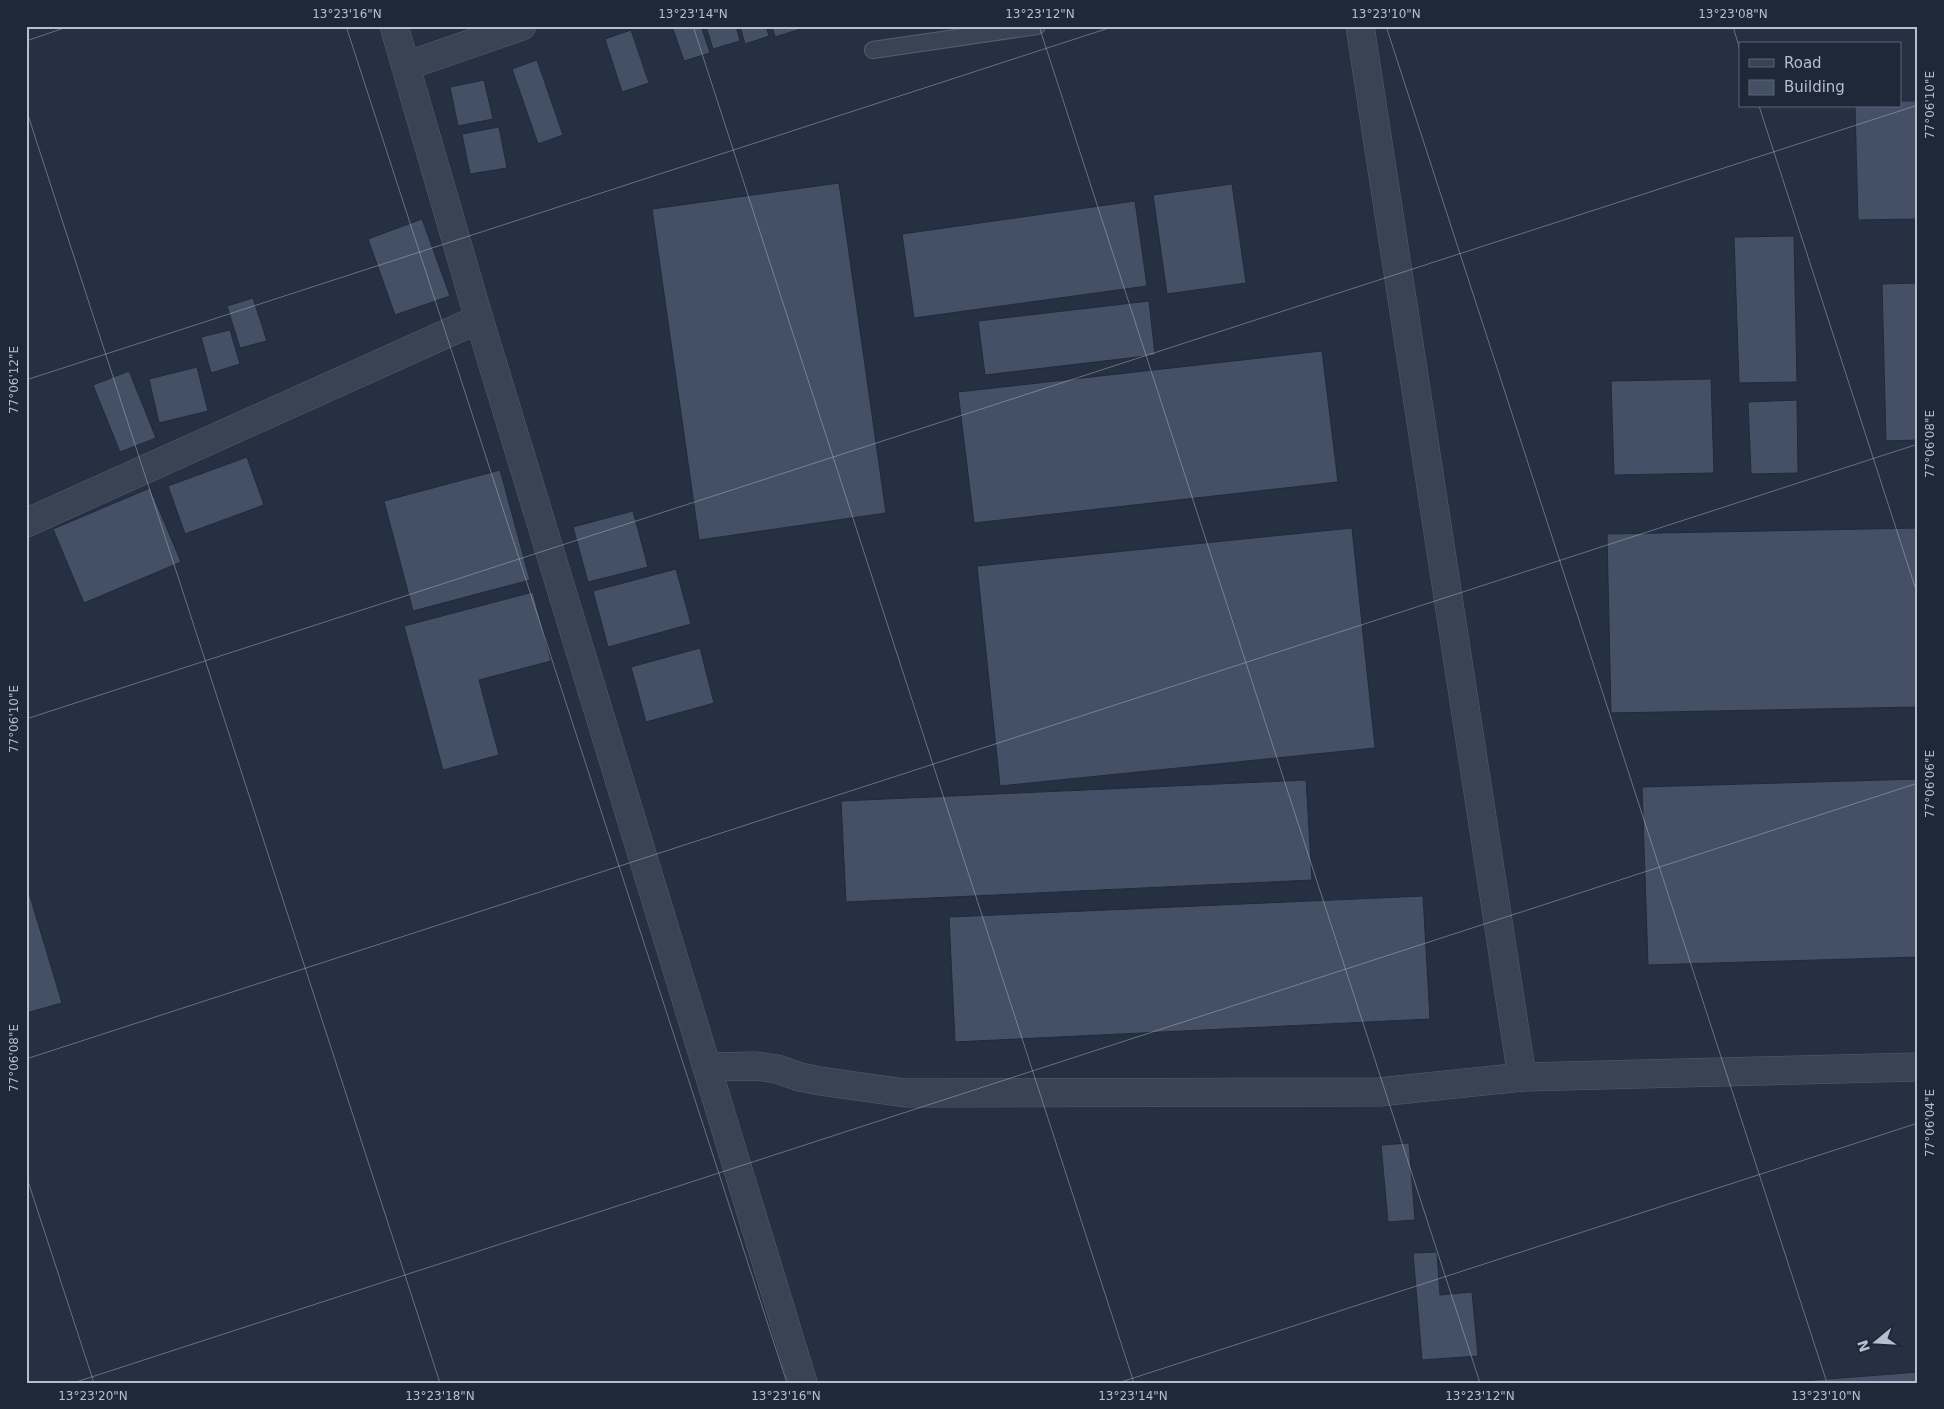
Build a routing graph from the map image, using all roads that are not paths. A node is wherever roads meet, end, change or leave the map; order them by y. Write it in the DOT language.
graph roads {
  1 [pos="394,26"];
  2 [pos="522,26"];
  3 [pos="1037,26"];
  4 [pos="1360,26"];
  5 [pos="873,50"];
  6 [pos="406,66"];
  7 [pos="479,319"];
  8 [pos="26,523"];
  9 [pos="706,1067"];
  10 [pos="1918,1067"];
  11 [pos="1522,1077"];
  12 [pos="803,1383"];
  1 -- 6 [label="street"];
  2 -- 6 [label="street"];
  3 -- 5 [label="lane"];
  4 -- 11 [label="street"];
  6 -- 7 [label="street"];
  7 -- 8 [label="street"];
  7 -- 9 [label="street"];
  9 -- 11 [label="street"];
  9 -- 12 [label="street"];
  10 -- 11 [label="street"];
}
